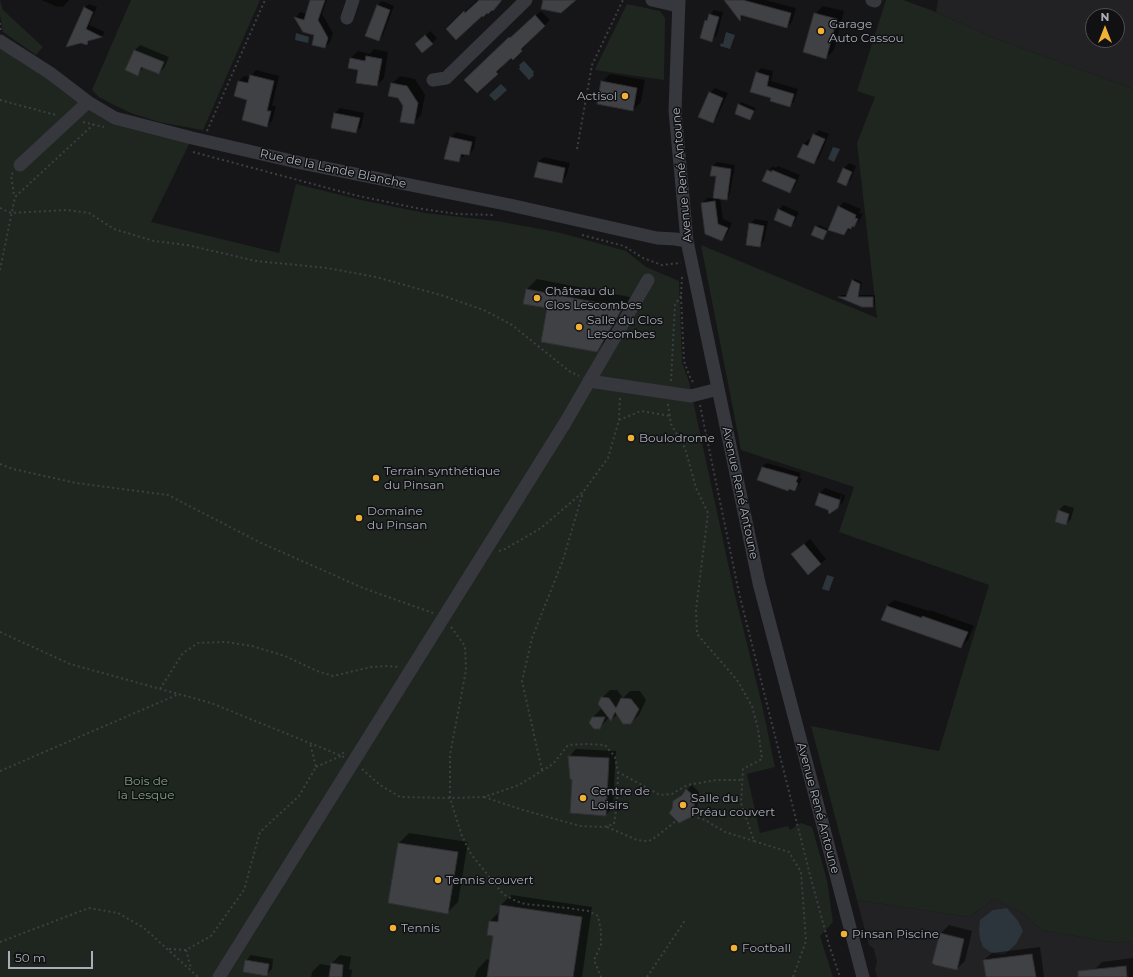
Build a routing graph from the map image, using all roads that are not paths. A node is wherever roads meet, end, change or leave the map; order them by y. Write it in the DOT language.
graph roads {
  1 [pos="353,0"];
  2 [pos="526,0"];
  3 [pos="652,0"];
  4 [pos="678,3"];
  5 [pos="347,18"];
  6 [pos="0,41"];
  7 [pos="433,80"];
  8 [pos="92,105"];
  9 [pos="20,165"];
  10 [pos="687,242"];
  11 [pos="648,280"];
  12 [pos="589,381"];
  13 [pos="718,389"];
  14 [pos="219,977"];
  15 [pos="863,977"];
  1 -- 5 [label="street"];
  2 -- 7 [label="street"];
  3 -- 4 [label="street"];
  4 -- 10 [label="street, Avenue René Antoune"];
  6 -- 8 [label="street, Rue de la Lande Blanche"];
  8 -- 9 [label="street"];
  8 -- 10 [label="street, Rue de la Lande Blanche"];
  10 -- 13 [label="street, Avenue René Antoune"];
  11 -- 12 [label="street"];
  12 -- 13 [label="street"];
  12 -- 14 [label="street"];
  13 -- 15 [label="street, Avenue René Antoune"];
}
